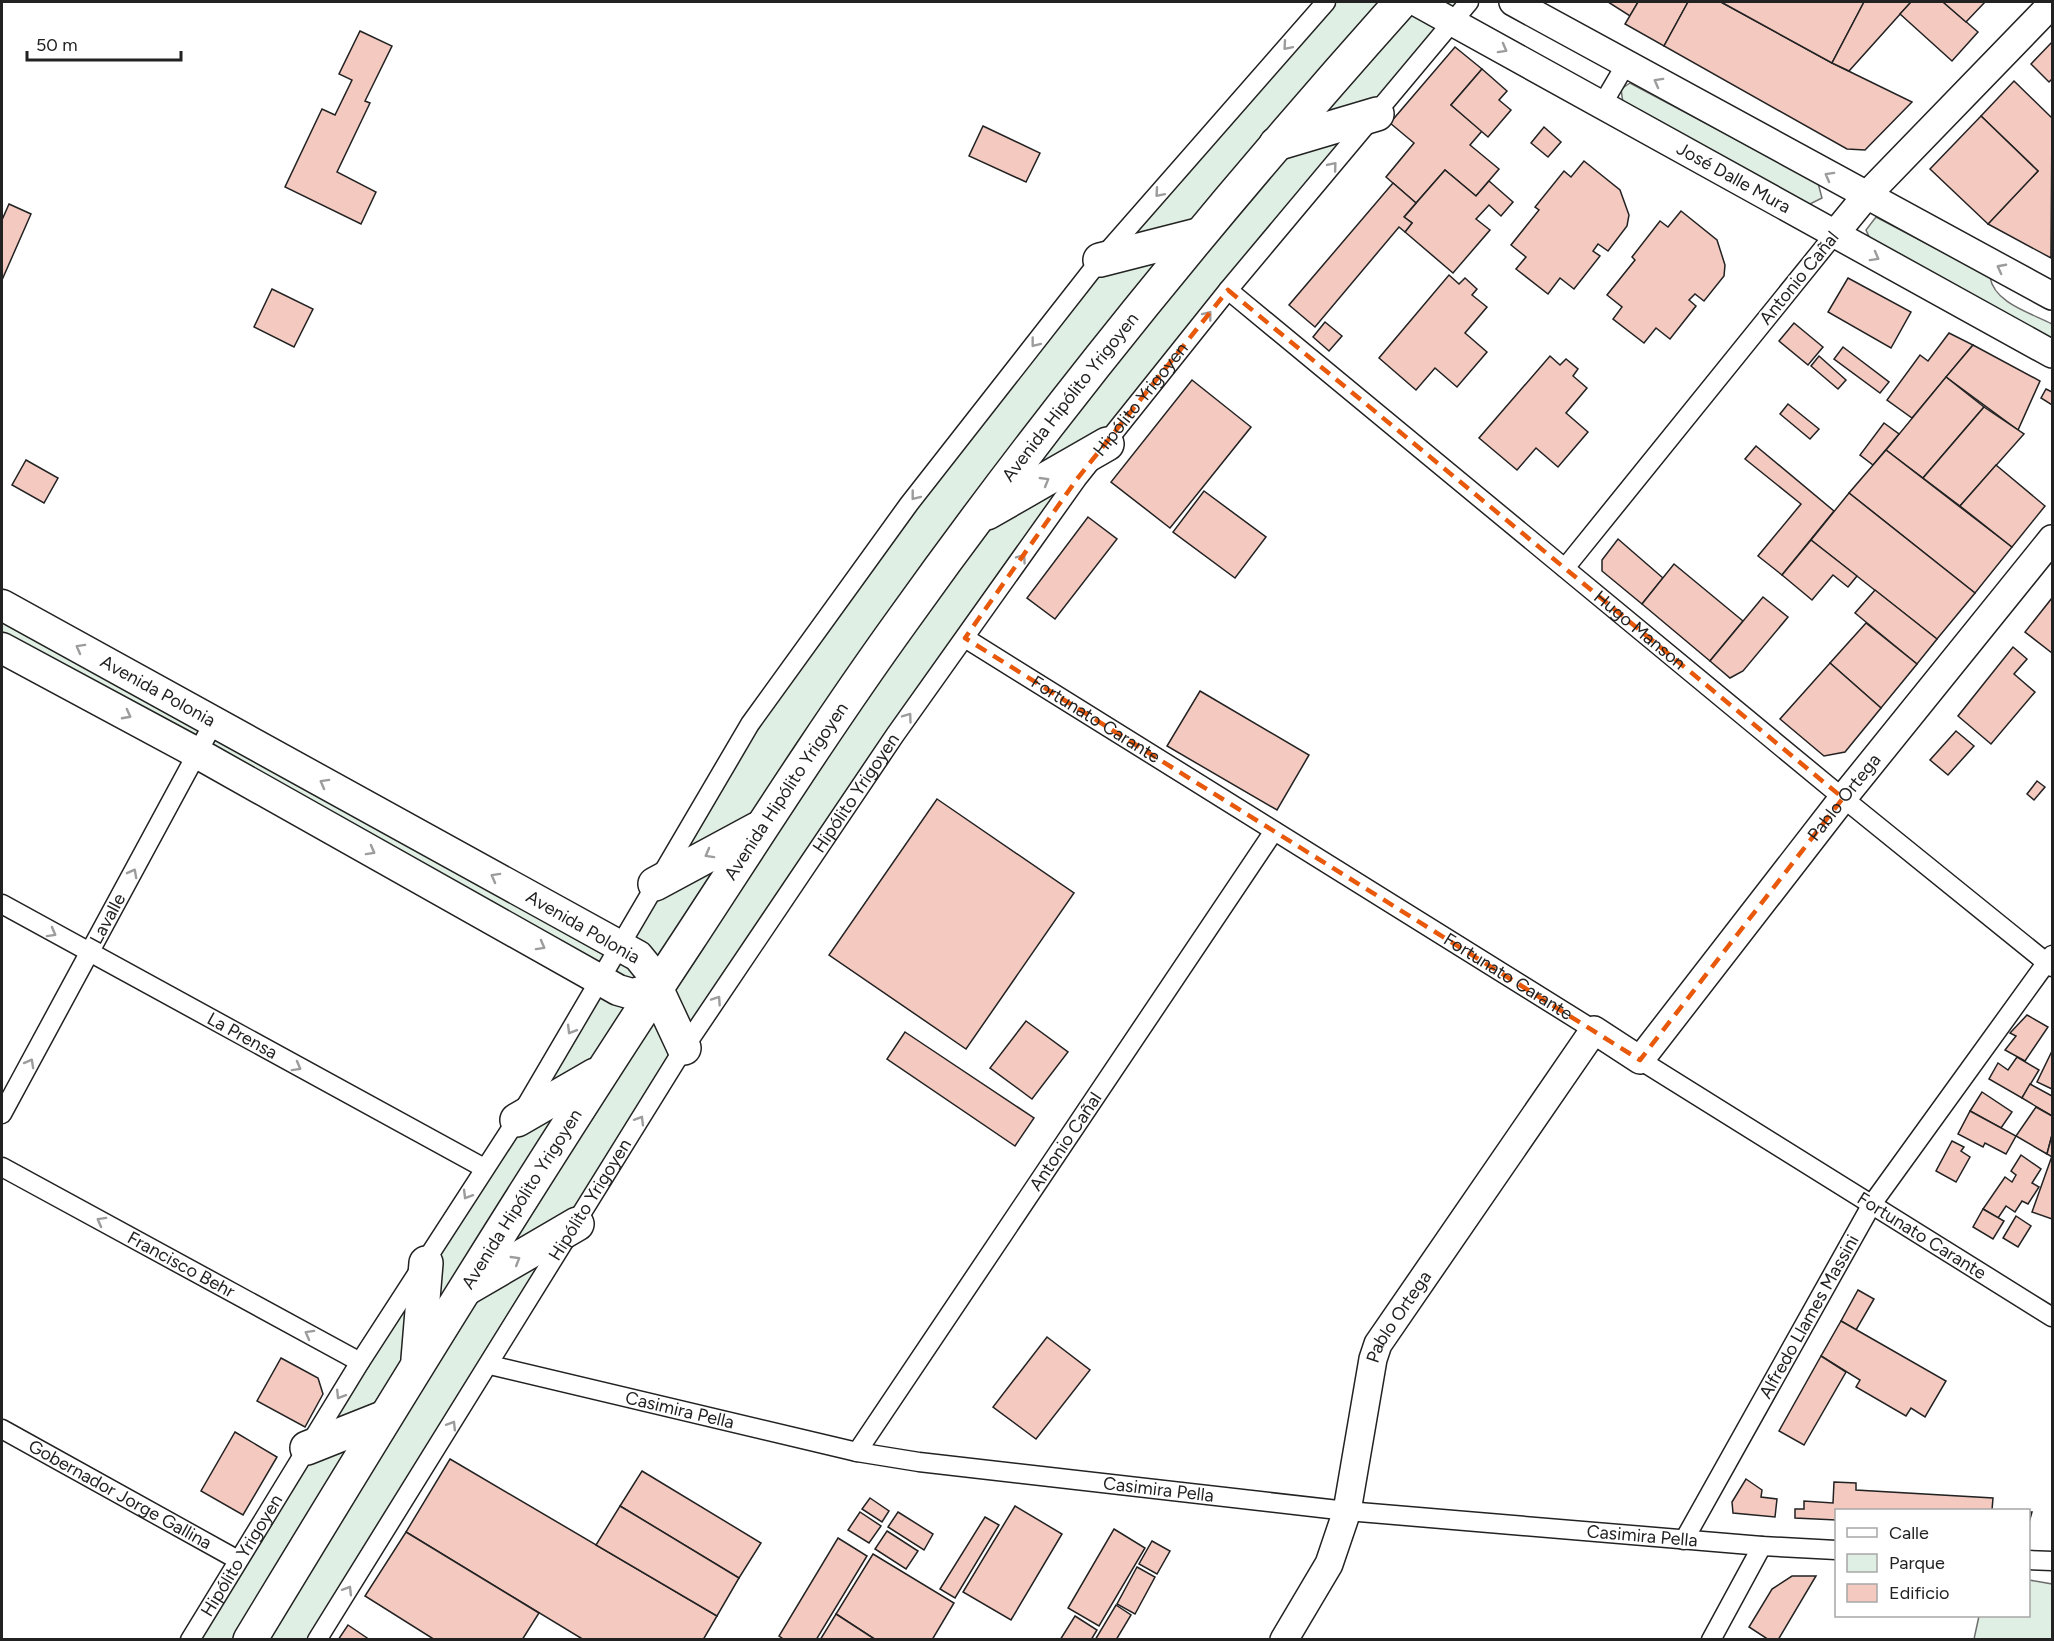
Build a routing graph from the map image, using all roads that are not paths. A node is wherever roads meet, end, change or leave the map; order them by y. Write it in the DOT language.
graph roads {
  1 [pos="1326,2"];
  2 [pos="1401,2"];
  3 [pos="1416,2"];
  4 [pos="1514,2"];
  5 [pos="2052,4"];
  6 [pos="1460,11"];
  7 [pos="1626,64"];
  8 [pos="1602,105"];
  9 [pos="1377,114"];
  10 [pos="1276,144"];
  11 [pos="1866,196"];
  12 [pos="1198,235"];
  13 [pos="1834,235"];
  14 [pos="1100,260"];
  15 [pos="1228,290"];
  16 [pos="2052,296"];
  17 [pos="2052,354"];
  18 [pos="1107,444"];
  19 [pos="975,520"];
  20 [pos="2052,539"];
  21 [pos="1565,568"];
  22 [pos="2,605"];
  23 [pos="965,638"];
  24 [pos="2,648"];
  25 [pos="214,722"];
  26 [pos="197,753"];
  27 [pos="1843,798"];
  28 [pos="761,826"];
  29 [pos="1274,831"];
  30 [pos="656,884"];
  31 [pos="2,904"];
  32 [pos="620,946"];
  33 [pos="90,954"];
  34 [pos="2050,961"];
  35 [pos="601,980"];
  36 [pos="656,988"];
  37 [pos="1594,1030"];
  38 [pos="684,1048"];
  39 [pos="1640,1060"];
  40 [pos="599,1072"];
  41 [pos="2,1114"];
  42 [pos="517,1120"];
  43 [pos="2,1167"];
  44 [pos="484,1168"];
  45 [pos="1872,1204"];
  46 [pos="577,1224"];
  47 [pos="426,1263"];
  48 [pos="465,1290"];
  49 [pos="2052,1317"];
  50 [pos="360,1362"];
  51 [pos="490,1365"];
  52 [pos="418,1366"];
  53 [pos="385,1417"];
  54 [pos="2,1429"];
  55 [pos="307,1448"];
  56 [pos="857,1452"];
  57 [pos="1347,1511"];
  58 [pos="1684,1540"];
  59 [pos="1762,1546"];
  60 [pos="1835,1550"];
  61 [pos="238,1560"];
  62 [pos="2030,1560"];
  63 [pos="2052,1561"];
  64 [pos="190,1640"];
  65 [pos="250,1640"];
  66 [pos="317,1640"];
  67 [pos="1284,1640"];
  68 [pos="1710,1640"];
  1 -- 14 [label="street, Hipólito Yrigoyen, one-way"];
  2 -- 10 [label="highway, Avenida Hipólito Yrigoyen"];
  3 -- 6 [label="street, José Dalle Mura"];
  4 -- 7 [label="street"];
  5 -- 11 [label="street, Antonio Cañal"];
  6 -- 8 [label="street, José Dalle Mura, one-way"];
  6 -- 9 [label="street, Hipólito Yrigoyen"];
  7 -- 8 [label="street"];
  11 -- 7 [label="street, one-way"];
  8 -- 13 [label="street, José Dalle Mura"];
  9 -- 10 [label="highway"];
  15 -- 9 [label="street, Hipólito Yrigoyen, one-way"];
  10 -- 12 [label="highway, Avenida Hipólito Yrigoyen"];
  11 -- 13 [label="street, Antonio Cañal"];
  16 -- 11 [label="street, one-way"];
  12 -- 14 [label="highway"];
  12 -- 19 [label="highway, Avenida Hipólito Yrigoyen"];
  13 -- 17 [label="street, José Dalle Mura, one-way"];
  13 -- 21 [label="street, Antonio Cañal"];
  14 -- 30 [label="street, Hipólito Yrigoyen, one-way"];
  18 -- 15 [label="street, Hipólito Yrigoyen, one-way"];
  15 -- 21 [label="street, Hugo Manson"];
  19 -- 18 [label="highway, one-way"];
  23 -- 18 [label="street, Hipólito Yrigoyen, one-way"];
  19 -- 28 [label="highway, Avenida Hipólito Yrigoyen"];
  20 -- 27 [label="street, Pablo Ortega"];
  21 -- 27 [label="street, Hugo Manson"];
  25 -- 22 [label="main road, Avenida Polonia, one-way"];
  23 -- 29 [label="street, Fortunato Carante"];
  38 -- 23 [label="street, Hipólito Yrigoyen, one-way"];
  24 -- 26 [label="main road, Avenida Polonia, one-way"];
  25 -- 26 [label="street, Lavalle"];
  32 -- 25 [label="main road, Avenida Polonia, one-way"];
  33 -- 26 [label="street, Lavalle, one-way"];
  26 -- 35 [label="main road, Avenida Polonia, one-way"];
  27 -- 34 [label="street, Hugo Manson"];
  27 -- 39 [label="street, Pablo Ortega"];
  28 -- 30 [label="highway, one-way"];
  28 -- 36 [label="highway, Avenida Hipólito Yrigoyen"];
  29 -- 37 [label="street, Fortunato Carante"];
  29 -- 56 [label="street, Antonio Cañal"];
  30 -- 32 [label="street, Hipólito Yrigoyen"];
  31 -- 33 [label="street, La Prensa, one-way"];
  32 -- 35 [label="street, Hipólito Yrigoyen"];
  32 -- 36 [label="main road, Avenida Polonia"];
  41 -- 33 [label="street, Lavalle, one-way"];
  33 -- 44 [label="street, La Prensa, one-way"];
  34 -- 45 [label="street, Alfredo Llames Massini"];
  35 -- 36 [label="main road, Avenida Polonia"];
  35 -- 42 [label="street, Hipólito Yrigoyen, one-way"];
  36 -- 38 [label="highway"];
  36 -- 40 [label="highway, Avenida Hipólito Yrigoyen"];
  37 -- 39 [label="street, Fortunato Carante"];
  37 -- 57 [label="street, Pablo Ortega"];
  46 -- 38 [label="street, Hipólito Yrigoyen, one-way"];
  39 -- 45 [label="street, Fortunato Carante"];
  40 -- 42 [label="highway"];
  40 -- 48 [label="highway, Avenida Hipólito Yrigoyen"];
  42 -- 44 [label="street, Hipólito Yrigoyen"];
  50 -- 43 [label="street, Francisco Behr, one-way"];
  44 -- 47 [label="street, Hipólito Yrigoyen, one-way"];
  45 -- 49 [label="street, Fortunato Carante"];
  45 -- 58 [label="street, Alfredo Llames Massini"];
  48 -- 46 [label="highway, one-way"];
  46 -- 51 [label="street, Hipólito Yrigoyen"];
  47 -- 50 [label="street, Hipólito Yrigoyen"];
  47 -- 52 [label="highway"];
  48 -- 52 [label="highway, Avenida Hipólito Yrigoyen"];
  50 -- 55 [label="street, Hipólito Yrigoyen, one-way"];
  51 -- 56 [label="street, Casimira Pella"];
  66 -- 51 [label="street, Hipólito Yrigoyen, one-way"];
  52 -- 53 [label="highway, Avenida Hipólito Yrigoyen"];
  53 -- 55 [label="highway"];
  53 -- 65 [label="highway, Avenida Hipólito Yrigoyen"];
  54 -- 61 [label="street, Gobernador Jorge Gallina"];
  55 -- 61 [label="street, Hipólito Yrigoyen"];
  56 -- 57 [label="street, Casimira Pella"];
  57 -- 58 [label="street, Casimira Pella"];
  57 -- 67 [label="street, Pablo Ortega"];
  58 -- 59 [label="street, Casimira Pella"];
  59 -- 60 [label="street, Casimira Pella"];
  59 -- 68 [label="street"];
  61 -- 64 [label="street, Hipólito Yrigoyen"];
  62 -- 63 [label="street"];
}
